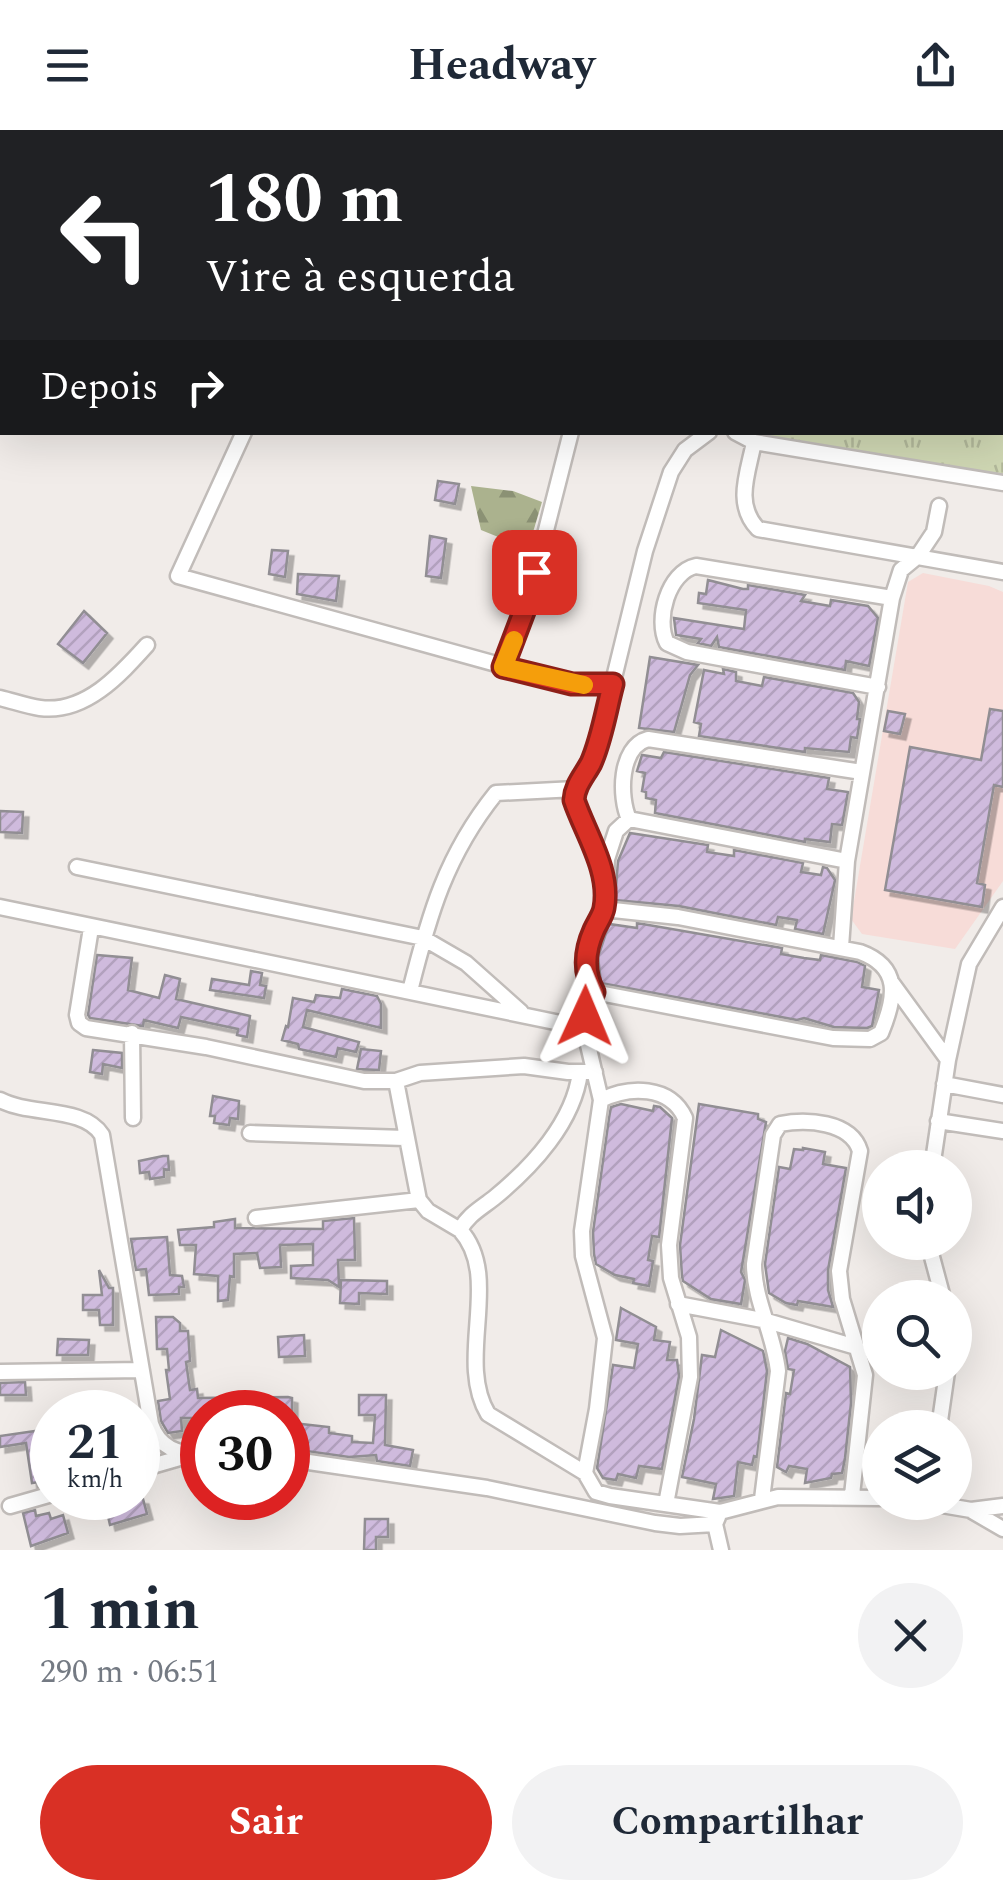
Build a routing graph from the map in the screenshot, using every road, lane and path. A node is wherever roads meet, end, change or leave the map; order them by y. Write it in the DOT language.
graph roads {
  1 [pos="243,435"];
  2 [pos="571,435"];
  3 [pos="705,435"];
  4 [pos="741,435"];
  5 [pos="754,442"];
  6 [pos="1003,484"];
  7 [pos="939,506"];
  8 [pos="918,556"];
  9 [pos="1003,572"];
  10 [pos="892,598"];
  11 [pos="147,645"];
  12 [pos="503,667"];
  13 [pos="613,684"];
  14 [pos="878,687"];
  15 [pos="0,698"];
  16 [pos="862,772"];
  17 [pos="575,789"];
  18 [pos="630,819"];
  19 [pos="846,861"];
  20 [pos="77,867"];
  21 [pos="604,882"];
  22 [pos="0,907"];
  23 [pos="1003,907"];
  24 [pos="604,909"];
  25 [pos="91,928"];
  26 [pos="423,938"];
  27 [pos="841,947"];
  28 [pos="892,984"];
  29 [pos="410,991"];
  30 [pos="594,992"];
  31 [pos="526,1015"];
  32 [pos="584,1028"];
  33 [pos="132,1034"];
  34 [pos="948,1060"];
  35 [pos="587,1072"];
  36 [pos="396,1081"];
  37 [pos="944,1084"];
  38 [pos="1003,1095"];
  39 [pos="0,1100"];
  40 [pos="601,1100"];
  41 [pos="133,1118"];
  42 [pos="938,1121"];
  43 [pos="1003,1131"];
  44 [pos="250,1134"];
  45 [pos="405,1138"];
  46 [pos="934,1150"];
  47 [pos="419,1200"];
  48 [pos="256,1218"];
  49 [pos="460,1230"];
  50 [pos="678,1304"];
  51 [pos="766,1320"];
  52 [pos="856,1347"];
  53 [pos="142,1370"];
  54 [pos="0,1372"];
  55 [pos="180,1450"];
  56 [pos="310,1462"];
  57 [pos="585,1474"];
  58 [pos="852,1495"];
  59 [pos="862,1496"];
  60 [pos="762,1499"];
  61 [pos="30,1500"];
  62 [pos="666,1504"];
  63 [pos="10,1506"];
  64 [pos="1003,1506"];
  65 [pos="972,1510"];
  66 [pos="972,1511"];
  67 [pos="718,1518"];
  68 [pos="1003,1529"];
  69 [pos="720,1550"];
  1 -- 12 [label="street"];
  2 -- 12 [label="street"];
  3 -- 13 [label="street"];
  4 -- 5 [label="street"];
  5 -- 6 [label="street"];
  5 -- 8 [label="street"];
  7 -- 8 [label="street"];
  8 -- 9 [label="street"];
  8 -- 10 [label="street"];
  10 -- 14 [label="street"];
  10 -- 14 [label="street"];
  11 -- 15 [label="street"];
  12 -- 13 [label="street"];
  13 -- 17 [label="street"];
  14 -- 16 [label="street"];
  16 -- 18 [label="street"];
  16 -- 19 [label="street"];
  17 -- 21 [label="street"];
  17 -- 26 [label="street"];
  18 -- 19 [label="street"];
  18 -- 21 [label="street"];
  19 -- 27 [label="street"];
  20 -- 26 [label="street"];
  21 -- 24 [label="street"];
  22 -- 25 [label="street"];
  23 -- 34 [label="street"];
  24 -- 27 [label="street"];
  24 -- 30 [label="street"];
  25 -- 29 [label="street"];
  25 -- 33 [label="street"];
  26 -- 29 [label="street"];
  26 -- 31 [label="street"];
  27 -- 28 [label="street"];
  28 -- 30 [label="street"];
  28 -- 34 [label="street"];
  29 -- 31 [label="street"];
  30 -- 32 [label="street"];
  31 -- 32 [label="street"];
  32 -- 35 [label="street"];
  33 -- 36 [label="street"];
  33 -- 41 [label="street"];
  34 -- 37 [label="street"];
  35 -- 36 [label="street"];
  35 -- 40 [label="street"];
  35 -- 49 [label="street"];
  36 -- 45 [label="street"];
  37 -- 38 [label="street"];
  37 -- 42 [label="street"];
  39 -- 53 [label="street"];
  40 -- 50 [label="street"];
  40 -- 57 [label="street"];
  42 -- 43 [label="street"];
  42 -- 46 [label="street"];
  44 -- 45 [label="street"];
  45 -- 47 [label="street"];
  47 -- 48 [label="street"];
  47 -- 49 [label="street"];
  49 -- 57 [label="street"];
  50 -- 51 [label="street"];
  50 -- 62 [label="street"];
  51 -- 52 [label="street"];
  51 -- 52 [label="street"];
  51 -- 60 [label="street"];
  52 -- 58 [label="street"];
  53 -- 54 [label="street"];
  53 -- 55 [label="street"];
  56 -- 67 [label="street"];
  57 -- 62 [label="street"];
  58 -- 59 [label="street"];
  58 -- 60 [label="street"];
  60 -- 67 [label="street"];
  61 -- 63 [label="street"];
  62 -- 67 [label="street"];
  64 -- 65 [label="street"];
  66 -- 68 [label="street"];
  67 -- 69 [label="street"];
}
